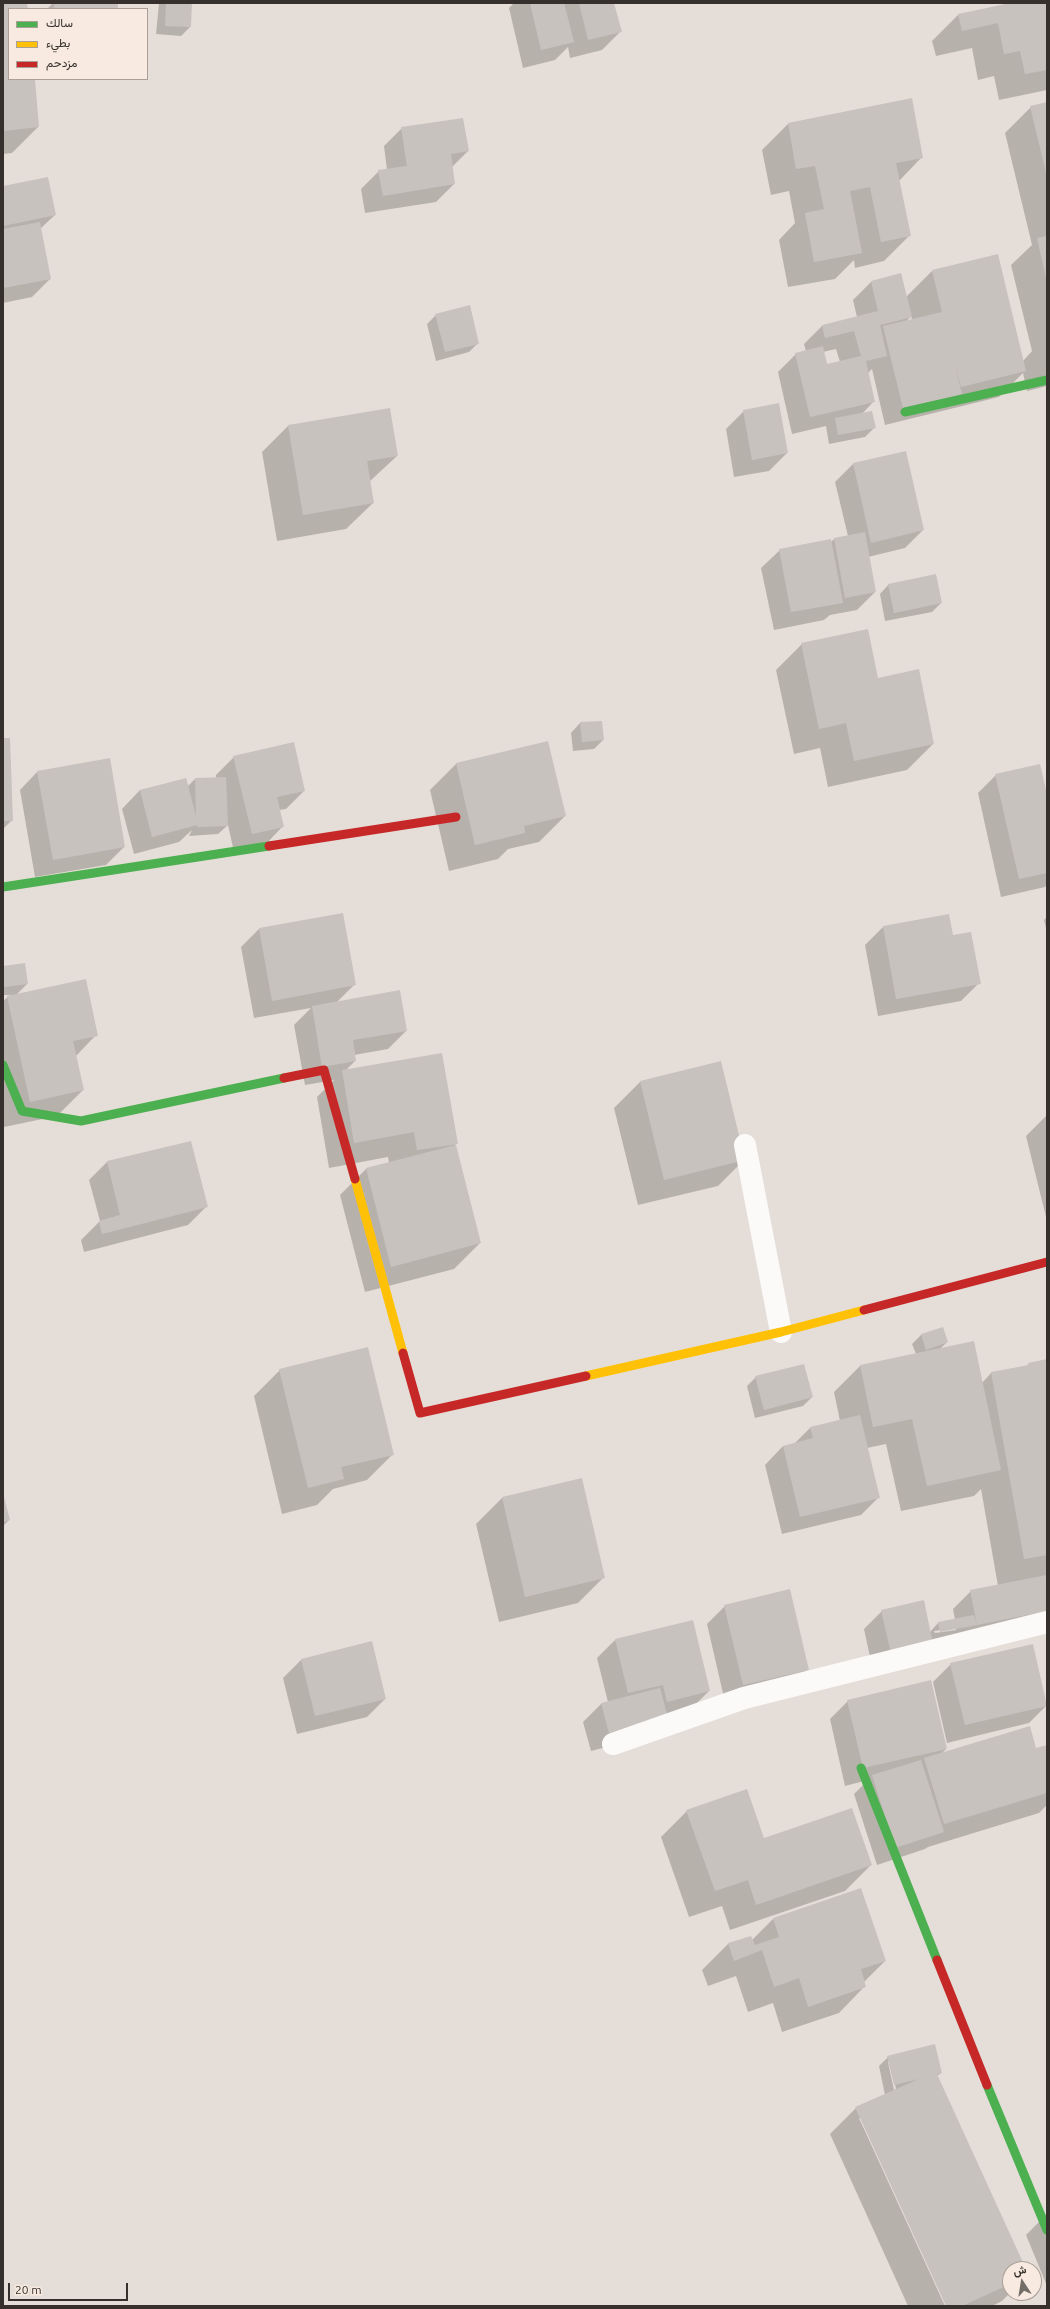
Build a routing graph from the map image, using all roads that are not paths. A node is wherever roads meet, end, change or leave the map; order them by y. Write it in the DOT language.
graph roads {
  1 [pos="1047,380"];
  2 [pos="905,412"];
  3 [pos="456,817"];
  4 [pos="3,887"];
  5 [pos="3,1065"];
  6 [pos="745,1145"];
  7 [pos="1047,1262"];
  8 [pos="781,1332"];
  9 [pos="1047,1622"];
  10 [pos="613,1744"];
  11 [pos="861,1768"];
  12 [pos="1047,2230"];
  1 -- 2 [label="street"];
  3 -- 4 [label="street"];
  5 -- 8 [label="street"];
  6 -- 8 [label="street"];
  7 -- 8 [label="street"];
  9 -- 10 [label="street"];
  11 -- 12 [label="street"];
}
